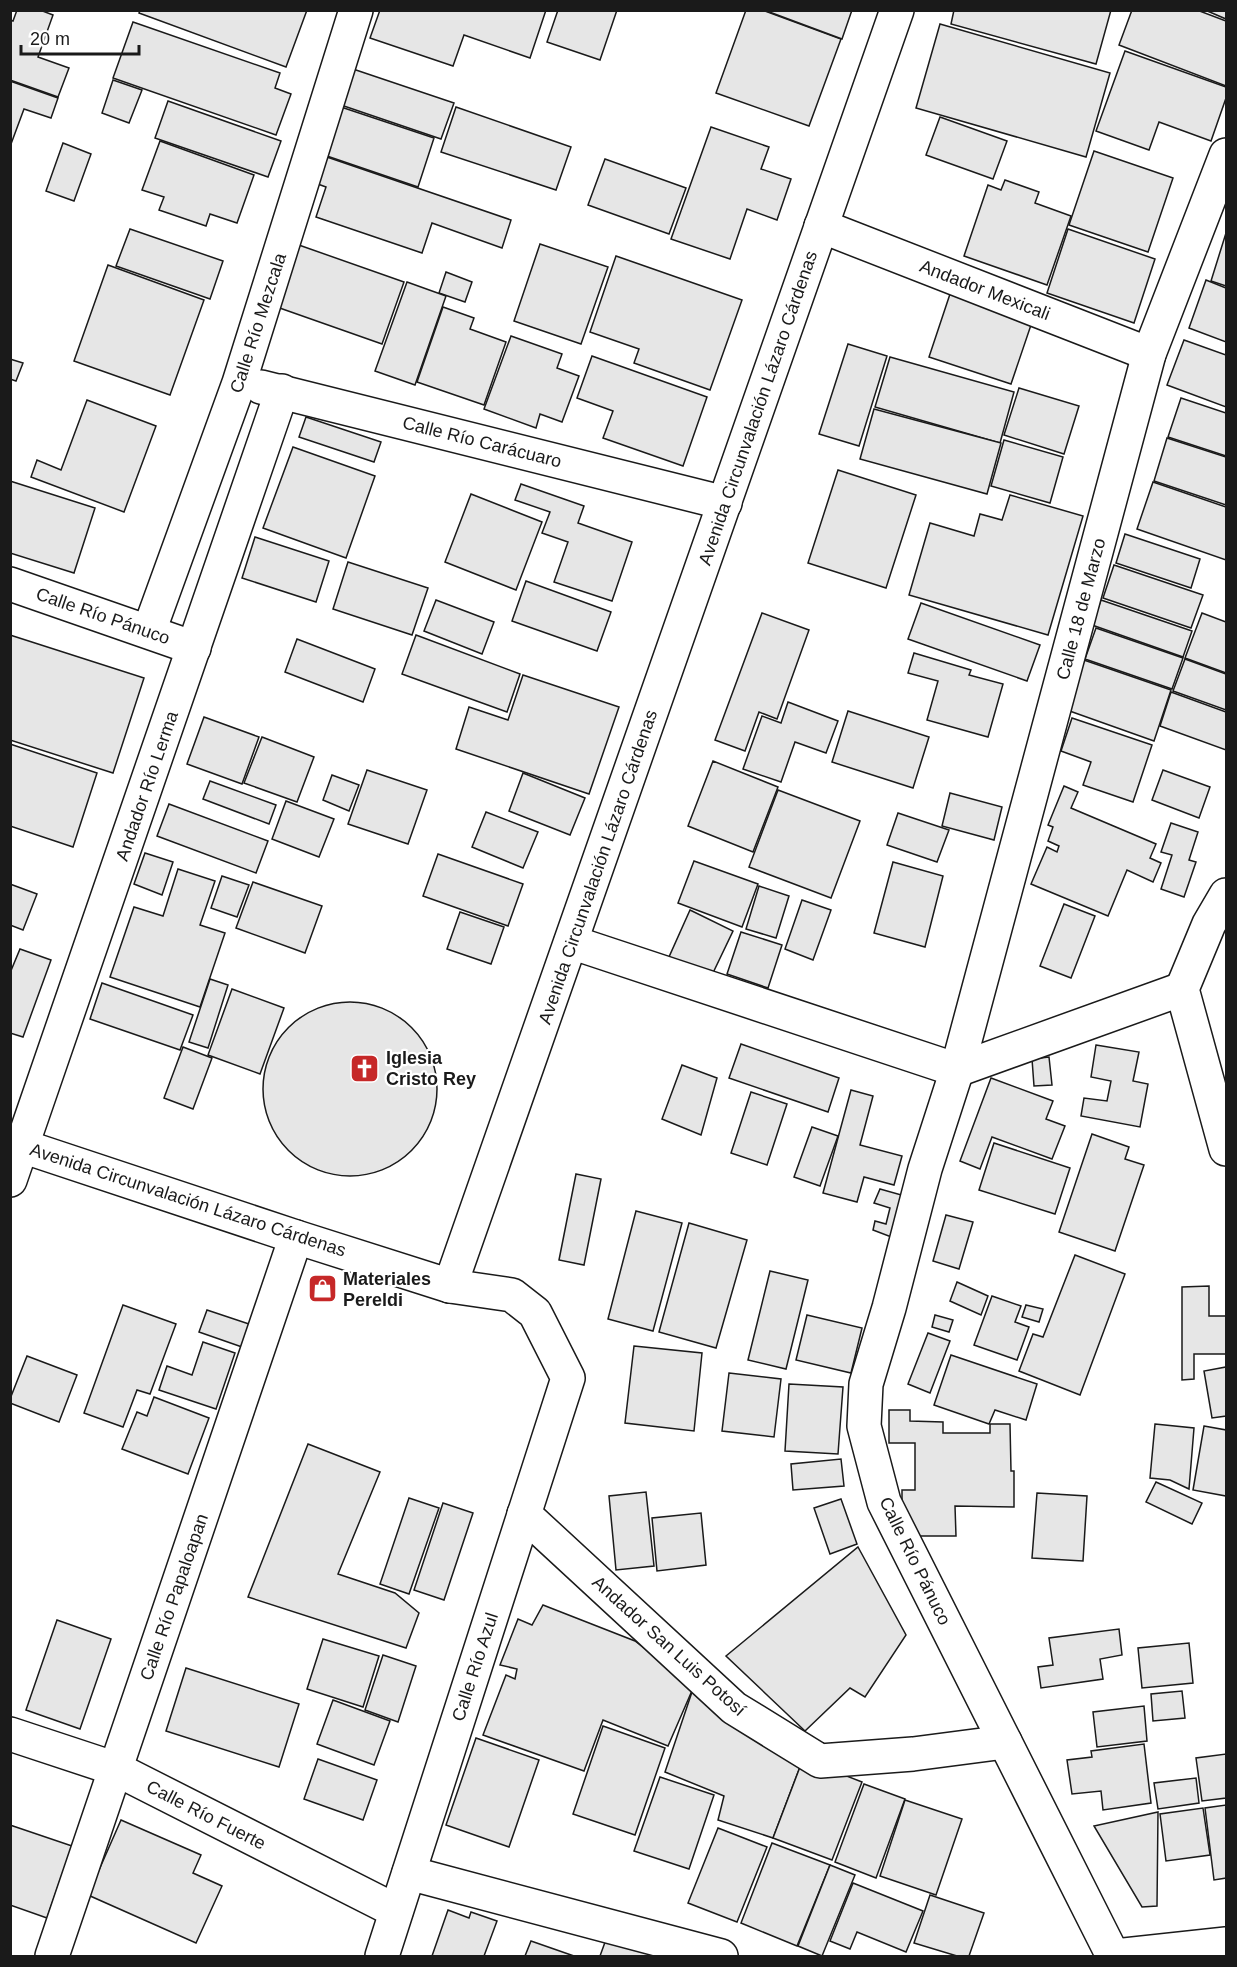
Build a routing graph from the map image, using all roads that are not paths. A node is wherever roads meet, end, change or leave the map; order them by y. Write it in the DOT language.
graph roads {
  1 [pos="356,10"];
  2 [pos="897,10"];
  3 [pos="1227,155"];
  4 [pos="821,226"];
  5 [pos="1149,354"];
  6 [pos="240,383"];
  7 [pos="282,391"];
  8 [pos="725,503"];
  9 [pos="10,584"];
  10 [pos="149,631"];
  11 [pos="194,648"];
  12 [pos="1227,895"];
  13 [pos="571,942"];
  14 [pos="1182,989"];
  15 [pos="957,1070"];
  16 [pos="17,1144"];
  17 [pos="1227,1149"];
  18 [pos="10,1180"];
  19 [pos="296,1237"];
  20 [pos="450,1286"];
  21 [pos="524,1514"];
  22 [pos="10,1734"];
  23 [pos="1005,1742"];
  24 [pos="116,1769"];
  25 [pos="409,1873"];
  26 [pos="396,1911"];
  27 [pos="1227,1944"];
  28 [pos="52,1956"];
  29 [pos="382,1956"];
  30 [pos="721,1956"];
  31 [pos="1114,1956"];
  1 -- 6 [label="street, Calle Río Mezcala"];
  2 -- 4 [label="street, Avenida Circunvalación Lázaro Cárdenas"];
  3 -- 5 [label="street, Calle 18 de Marzo"];
  4 -- 5 [label="street, Andador Mexicali"];
  4 -- 8 [label="street, Avenida Circunvalación Lázaro Cárdenas"];
  5 -- 15 [label="street, Calle 18 de Marzo"];
  6 -- 7 [label="street, Calle Río Carácuaro"];
  6 -- 10 [label="street, Calle Río Mezcala"];
  7 -- 8 [label="street, Calle Río Carácuaro"];
  7 -- 11 [label="street, Andador Río Lerma"];
  8 -- 13 [label="street, Avenida Circunvalación Lázaro Cárdenas"];
  9 -- 10 [label="street, Calle Río Pánuco"];
  10 -- 11 [label="street, Calle Río Pánuco"];
  11 -- 16 [label="street, Andador Río Lerma"];
  12 -- 14 [label="street"];
  13 -- 15 [label="street"];
  13 -- 20 [label="street, Avenida Circunvalación Lázaro Cárdenas"];
  14 -- 15 [label="street"];
  14 -- 17 [label="street"];
  15 -- 23 [label="street, Calle Río Pánuco"];
  16 -- 18 [label="street, Andador Río Lerma"];
  16 -- 19 [label="street, Avenida Circunvalación Lázaro Cárdenas"];
  19 -- 20 [label="street, Avenida Circunvalación Lázaro Cárdenas"];
  19 -- 24 [label="street, Calle Río Papaloapan"];
  20 -- 21 [label="street, Calle Río Azul"];
  21 -- 23 [label="street, Andador San Luis Potosí"];
  21 -- 25 [label="street, Calle Río Azul"];
  22 -- 24 [label="street, Calle Río Fuerte"];
  23 -- 31 [label="street, Calle Río Pánuco"];
  24 -- 26 [label="street, Calle Río Fuerte"];
  24 -- 28 [label="street, Calle Río Papaloapan"];
  25 -- 26 [label="street, Calle Río Azul"];
  25 -- 30 [label="street"];
  26 -- 29 [label="street, Calle Río Azul"];
  27 -- 31 [label="street"];
}
